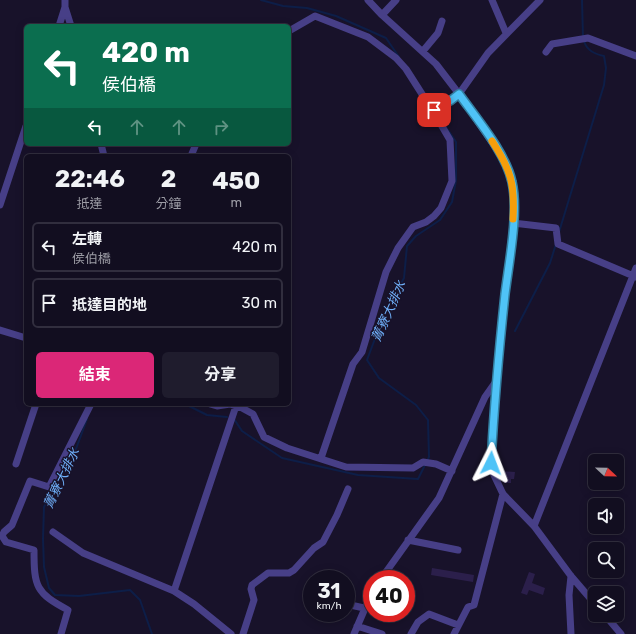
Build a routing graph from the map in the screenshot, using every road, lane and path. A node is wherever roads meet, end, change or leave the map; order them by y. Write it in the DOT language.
graph roads {
  1 [pos="368,0"];
  2 [pos="396,0"];
  3 [pos="492,0"];
  4 [pos="540,0"];
  5 [pos="65,4"];
  6 [pos="382,15"];
  7 [pos="442,21"];
  8 [pos="60,24"];
  9 [pos="70,24"];
  10 [pos="291,30"];
  11 [pos="506,33"];
  12 [pos="423,51"];
  13 [pos="546,52"];
  14 [pos="636,56"];
  15 [pos="459,94"];
  16 [pos="434,111"];
  17 [pos="24,132"];
  18 [pos="0,205"];
  19 [pos="513,223"];
  20 [pos="636,268"];
  21 [pos="635,276"];
  22 [pos="0,330"];
  23 [pos="24,337"];
  24 [pos="497,380"];
  25 [pos="35,406"];
  26 [pos="90,406"];
  27 [pos="236,406"];
  28 [pos="321,458"];
  29 [pos="16,464"];
  30 [pos="452,471"];
  31 [pos="348,489"];
  32 [pos="503,494"];
  33 [pos="534,526"];
  34 [pos="53,532"];
  35 [pos="408,540"];
  36 [pos="458,550"];
  37 [pos="387,570"];
  38 [pos="571,576"];
  39 [pos="174,591"];
  40 [pos="588,596"];
  41 [pos="363,611"];
  42 [pos="611,622"];
  43 [pos="458,625"];
  44 [pos="357,626"];
  45 [pos="61,634"];
  46 [pos="231,634"];
  47 [pos="243,634"];
  48 [pos="354,634"];
  49 [pos="382,634"];
  50 [pos="411,634"];
  51 [pos="454,634"];
  52 [pos="571,634"];
  53 [pos="621,634"];
  1 -- 6 [label="street"];
  2 -- 6 [label="street"];
  3 -- 11 [label="street"];
  4 -- 11 [label="street"];
  5 -- 8 [label="street"];
  5 -- 9 [label="street"];
  6 -- 12 [label="street"];
  7 -- 12 [label="street"];
  10 -- 16 [label="street"];
  11 -- 15 [label="street"];
  12 -- 15 [label="street"];
  13 -- 14 [label="street"];
  15 -- 16 [label="street"];
  15 -- 19 [label="street"];
  16 -- 28 [label="street"];
  17 -- 18 [label="street"];
  19 -- 21 [label="street"];
  19 -- 24 [label="street"];
  20 -- 21 [label="street"];
  21 -- 33 [label="street"];
  22 -- 23 [label="street"];
  24 -- 30 [label="street"];
  24 -- 32 [label="street"];
  25 -- 29 [label="street"];
  26 -- 45 [label="street"];
  27 -- 28 [label="street"];
  27 -- 39 [label="street"];
  28 -- 30 [label="street"];
  30 -- 35 [label="street"];
  31 -- 47 [label="street"];
  32 -- 33 [label="street"];
  32 -- 43 [label="street"];
  33 -- 38 [label="street"];
  34 -- 39 [label="street"];
  35 -- 36 [label="street"];
  35 -- 37 [label="street"];
  38 -- 40 [label="street"];
  38 -- 52 [label="street"];
  39 -- 46 [label="street"];
  41 -- 44 [label="street"];
  42 -- 53 [label="street"];
  43 -- 50 [label="street"];
  43 -- 51 [label="street"];
  44 -- 48 [label="street"];
  44 -- 49 [label="street"];
}
